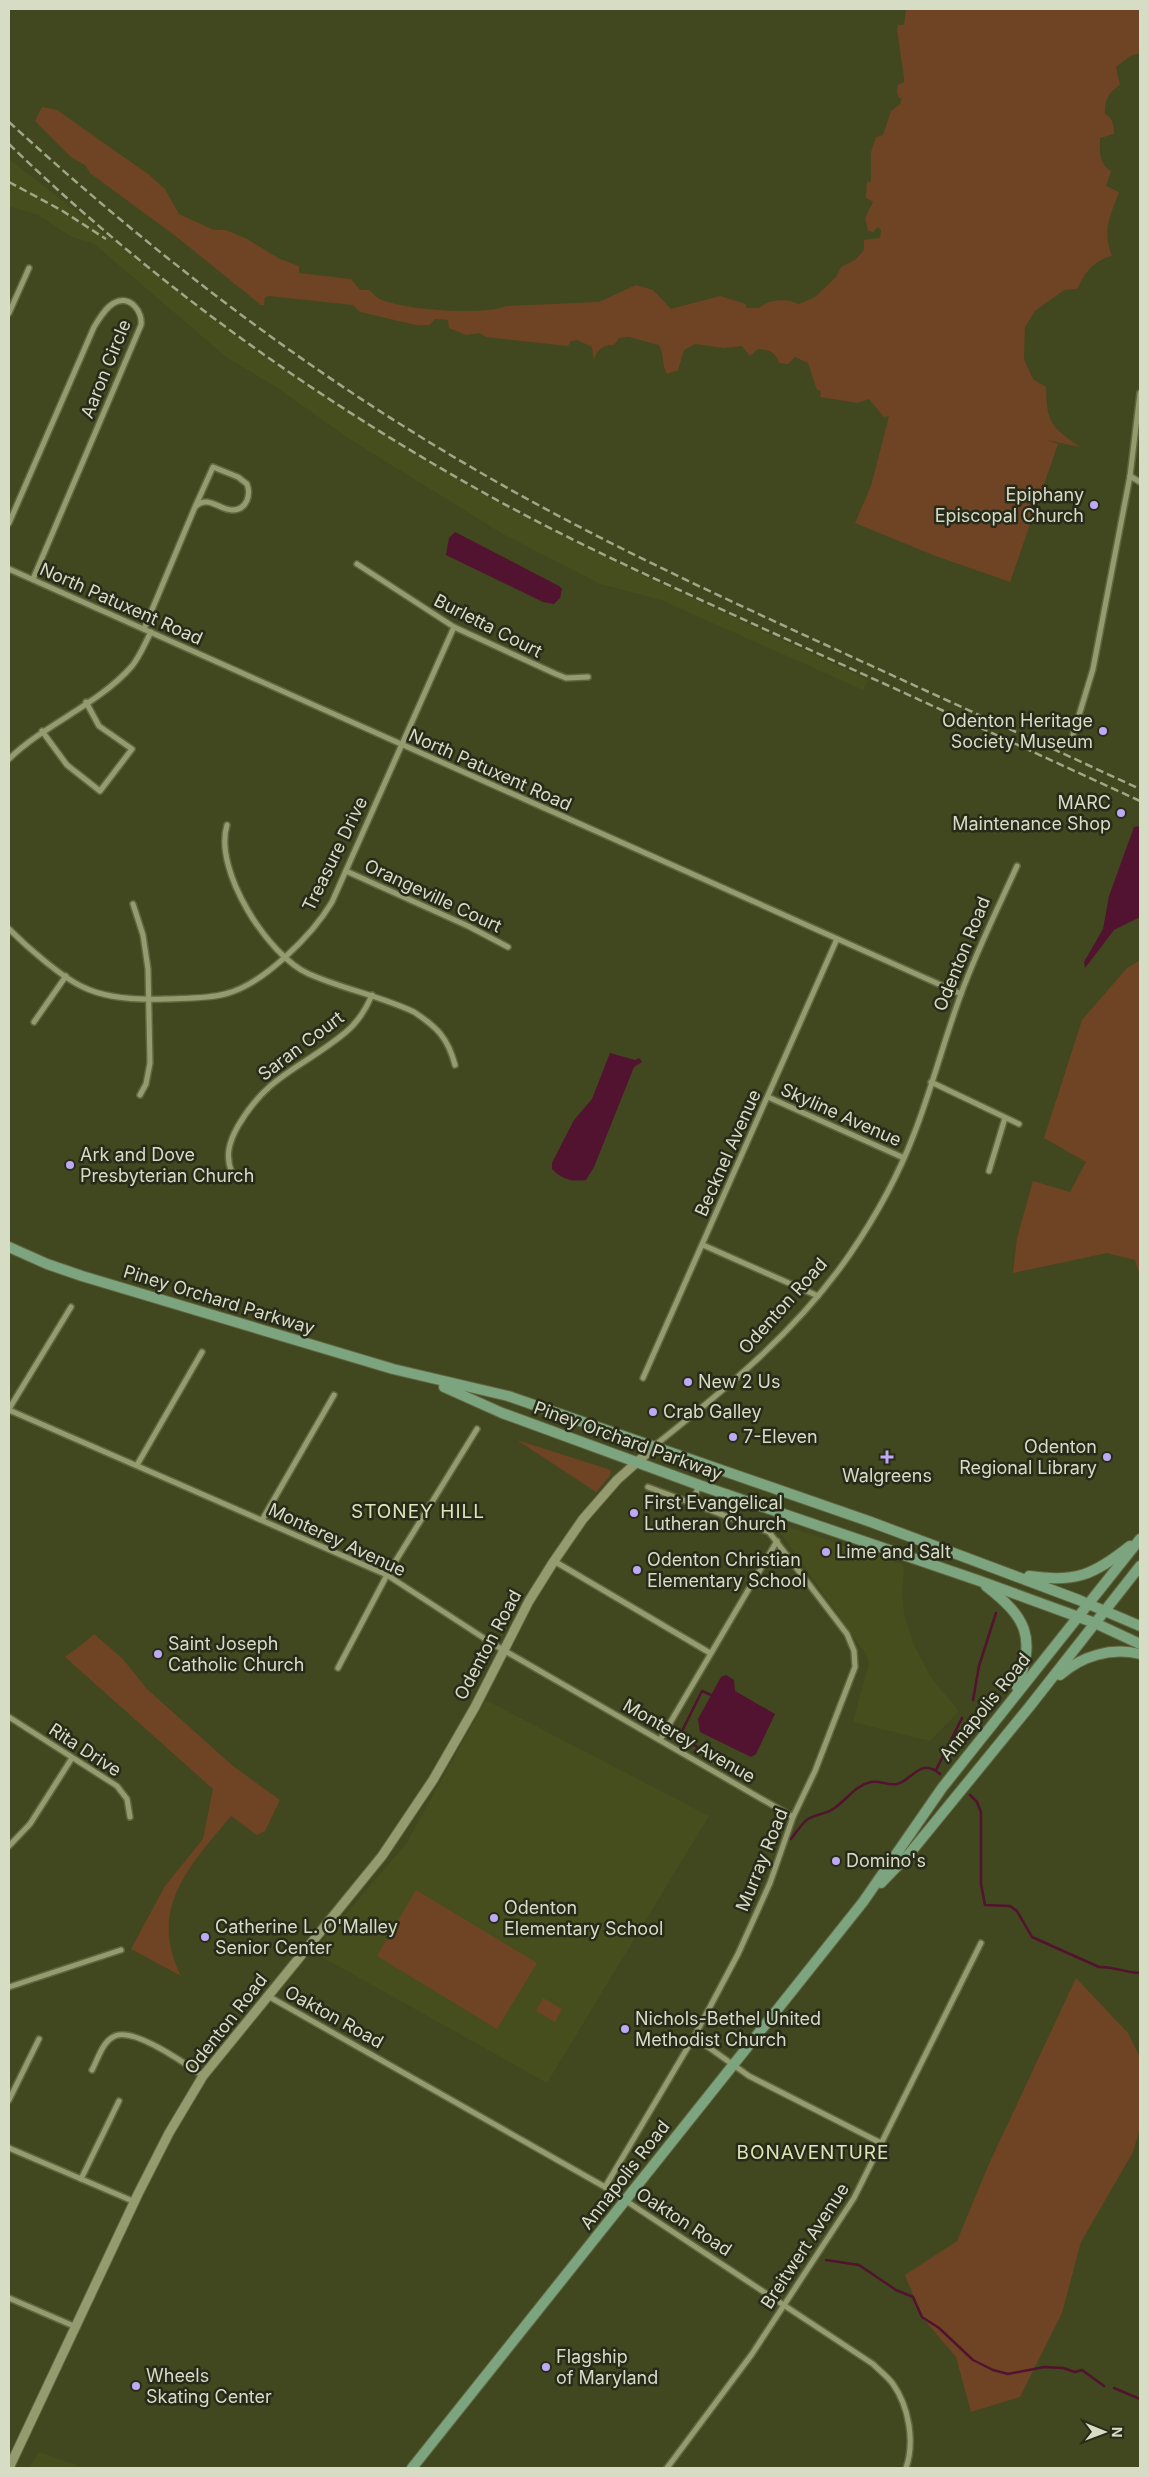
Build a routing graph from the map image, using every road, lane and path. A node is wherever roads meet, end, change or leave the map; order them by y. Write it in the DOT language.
graph roads {
  1 [pos="29,268"];
  2 [pos="9,313"];
  3 [pos="1140,393"];
  4 [pos="1130,476"];
  5 [pos="1140,482"];
  6 [pos="195,507"];
  7 [pos="9,523"];
  8 [pos="357,564"];
  9 [pos="9,569"];
  10 [pos="32,579"];
  11 [pos="454,627"];
  12 [pos="144,629"];
  13 [pos="151,632"];
  14 [pos="588,677"];
  15 [pos="86,702"];
  16 [pos="42,731"];
  17 [pos="1073,735"];
  18 [pos="401,745"];
  19 [pos="9,759"];
  20 [pos="227,825"];
  21 [pos="1017,866"];
  22 [pos="346,871"];
  23 [pos="133,904"];
  24 [pos="9,928"];
  25 [pos="837,939"];
  26 [pos="508,947"];
  27 [pos="285,956"];
  28 [pos="66,976"];
  29 [pos="961,994"];
  30 [pos="372,995"];
  31 [pos="149,999"];
  32 [pos="34,1022"];
  33 [pos="456,1065"];
  34 [pos="931,1082"];
  35 [pos="140,1095"];
  36 [pos="768,1098"];
  37 [pos="1005,1118"];
  38 [pos="1019,1124"];
  39 [pos="904,1158"];
  40 [pos="989,1171"];
  41 [pos="232,1173"];
  42 [pos="703,1245"];
  43 [pos="9,1247"];
  44 [pos="818,1296"];
  45 [pos="71,1307"];
  46 [pos="202,1352"];
  47 [pos="423,1377"];
  48 [pos="643,1378"];
  49 [pos="334,1395"];
  50 [pos="9,1410"];
  51 [pos="477,1429"];
  52 [pos="654,1447"];
  53 [pos="637,1461"];
  54 [pos="137,1466"];
  55 [pos="699,1485"];
  56 [pos="648,1488"];
  57 [pos="692,1504"];
  58 [pos="262,1520"];
  59 [pos="1140,1538"];
  60 [pos="777,1541"];
  61 [pos="554,1561"];
  62 [pos="1140,1566"];
  63 [pos="1009,1573"];
  64 [pos="387,1574"];
  65 [pos="977,1580"];
  66 [pos="1090,1604"];
  67 [pos="1106,1610"];
  68 [pos="1079,1617"];
  69 [pos="1095,1624"];
  70 [pos="1140,1626"];
  71 [pos="1140,1644"];
  72 [pos="503,1648"];
  73 [pos="710,1653"];
  74 [pos="1140,1654"];
  75 [pos="338,1668"];
  76 [pos="1014,1695"];
  77 [pos="1030,1706"];
  78 [pos="9,1716"];
  79 [pos="660,1740"];
  80 [pos="72,1758"];
  81 [pos="130,1817"];
  82 [pos="793,1817"];
  83 [pos="9,1846"];
  84 [pos="863,1902"];
  85 [pos="981,1943"];
  86 [pos="120,1950"];
  87 [pos="9,1987"];
  88 [pos="268,1996"];
  89 [pos="694,2037"];
  90 [pos="38,2039"];
  91 [pos="732,2065"];
  92 [pos="92,2070"];
  93 [pos="203,2076"];
  94 [pos="9,2100"];
  95 [pos="118,2101"];
  96 [pos="883,2144"];
  97 [pos="9,2148"];
  98 [pos="80,2179"];
  99 [pos="605,2188"];
  100 [pos="625,2200"];
  101 [pos="135,2202"];
  102 [pos="9,2298"];
  103 [pos="784,2305"];
  104 [pos="76,2327"];
  105 [pos="9,2468"];
  106 [pos="412,2468"];
  107 [pos="667,2468"];
  108 [pos="906,2468"];
  1 -- 2 [label="street"];
  3 -- 4 [label="street"];
  4 -- 5 [label="street"];
  4 -- 17 [label="street"];
  6 -- 6 [label="street"];
  6 -- 12 [label="street"];
  7 -- 10 [label="street, Aaron Circle"];
  8 -- 11 [label="street, Burletta Court"];
  9 -- 10 [label="street, North Patuxent Road"];
  10 -- 12 [label="street, North Patuxent Road"];
  11 -- 14 [label="street, Burletta Court"];
  11 -- 18 [label="street, Treasure Drive"];
  12 -- 13 [label="street, North Patuxent Road"];
  13 -- 15 [label="street"];
  13 -- 18 [label="street, North Patuxent Road"];
  15 -- 16 [label="street"];
  15 -- 16 [label="street"];
  16 -- 19 [label="street"];
  18 -- 22 [label="street, Treasure Drive"];
  18 -- 25 [label="street, North Patuxent Road"];
  20 -- 27 [label="street"];
  21 -- 29 [label="street, Odenton Road"];
  22 -- 26 [label="street, Orangeville Court"];
  22 -- 27 [label="street, Treasure Drive"];
  23 -- 31 [label="street"];
  24 -- 28 [label="street, Treasure Drive"];
  25 -- 29 [label="street, North Patuxent Road"];
  25 -- 36 [label="street, Becknel Avenue"];
  27 -- 30 [label="street"];
  27 -- 31 [label="street, Treasure Drive"];
  28 -- 31 [label="street, Treasure Drive"];
  28 -- 32 [label="street"];
  29 -- 34 [label="street, Odenton Road"];
  30 -- 33 [label="street"];
  30 -- 41 [label="street, Saran Court"];
  31 -- 35 [label="street"];
  34 -- 37 [label="street"];
  34 -- 39 [label="street, Odenton Road"];
  36 -- 39 [label="street, Skyline Avenue"];
  36 -- 42 [label="street, Becknel Avenue"];
  37 -- 38 [label="street"];
  37 -- 40 [label="street"];
  39 -- 44 [label="street, Odenton Road"];
  42 -- 44 [label="street"];
  42 -- 48 [label="street, Becknel Avenue"];
  43 -- 47 [label="main road, Piney Orchard Parkway"];
  44 -- 52 [label="street, Odenton Road"];
  45 -- 50 [label="street"];
  46 -- 54 [label="street"];
  47 -- 52 [label="main road, Piney Orchard Parkway"];
  47 -- 53 [label="main road, Piney Orchard Parkway"];
  49 -- 58 [label="street"];
  50 -- 54 [label="street, Monterey Avenue"];
  51 -- 64 [label="street"];
  52 -- 53 [label="street, Odenton Road"];
  52 -- 63 [label="main road, Piney Orchard Parkway"];
  53 -- 55 [label="main road, Piney Orchard Parkway"];
  53 -- 61 [label="street, Odenton Road"];
  54 -- 58 [label="street, Monterey Avenue"];
  55 -- 57 [label="street"];
  55 -- 65 [label="main road, Piney Orchard Parkway"];
  56 -- 57 [label="street"];
  57 -- 60 [label="street"];
  58 -- 64 [label="street, Monterey Avenue"];
  59 -- 63 [label="main road"];
  59 -- 66 [label="main road, Annapolis Road"];
  60 -- 73 [label="street"];
  60 -- 82 [label="street, Murray Road"];
  61 -- 72 [label="street, Odenton Road"];
  61 -- 73 [label="street"];
  62 -- 67 [label="main road, Annapolis Road"];
  63 -- 66 [label="main road, Piney Orchard Parkway"];
  64 -- 72 [label="street, Monterey Avenue"];
  64 -- 75 [label="street"];
  65 -- 68 [label="main road, Piney Orchard Parkway"];
  65 -- 76 [label="main road"];
  66 -- 67 [label="main road, Piney Orchard Parkway"];
  66 -- 68 [label="main road, Annapolis Road"];
  67 -- 69 [label="main road, Annapolis Road"];
  67 -- 70 [label="main road, Piney Orchard Parkway"];
  68 -- 69 [label="main road, Piney Orchard Parkway"];
  68 -- 76 [label="main road, Annapolis Road"];
  69 -- 71 [label="main road, Piney Orchard Parkway"];
  69 -- 77 [label="main road, Annapolis Road"];
  72 -- 79 [label="street, Monterey Avenue"];
  72 -- 88 [label="street, Odenton Road"];
  73 -- 79 [label="street"];
  74 -- 77 [label="main road"];
  76 -- 84 [label="main road, Annapolis Road"];
  77 -- 84 [label="main road, Annapolis Road"];
  78 -- 80 [label="street, Rita Drive"];
  79 -- 82 [label="street, Monterey Avenue"];
  80 -- 81 [label="street, Rita Drive"];
  80 -- 83 [label="street"];
  82 -- 89 [label="street, Murray Road"];
  84 -- 91 [label="main road, Annapolis Road"];
  85 -- 96 [label="street, Breitwert Avenue"];
  86 -- 87 [label="street"];
  88 -- 93 [label="street, Odenton Road"];
  88 -- 99 [label="street, Oakton Road"];
  89 -- 91 [label="street"];
  89 -- 99 [label="street, Murray Road"];
  90 -- 94 [label="street"];
  91 -- 96 [label="street"];
  91 -- 100 [label="main road, Annapolis Road"];
  92 -- 93 [label="street"];
  93 -- 101 [label="street, Odenton Road"];
  95 -- 98 [label="street"];
  96 -- 103 [label="street, Breitwert Avenue"];
  97 -- 98 [label="street"];
  98 -- 101 [label="street"];
  99 -- 100 [label="street, Oakton Road"];
  100 -- 103 [label="street, Oakton Road"];
  100 -- 106 [label="main road, Annapolis Road"];
  101 -- 104 [label="street, Odenton Road"];
  102 -- 104 [label="street"];
  103 -- 107 [label="street, Breitwert Avenue"];
  103 -- 108 [label="street, Oakton Road"];
  104 -- 105 [label="street, Odenton Road"];
}
